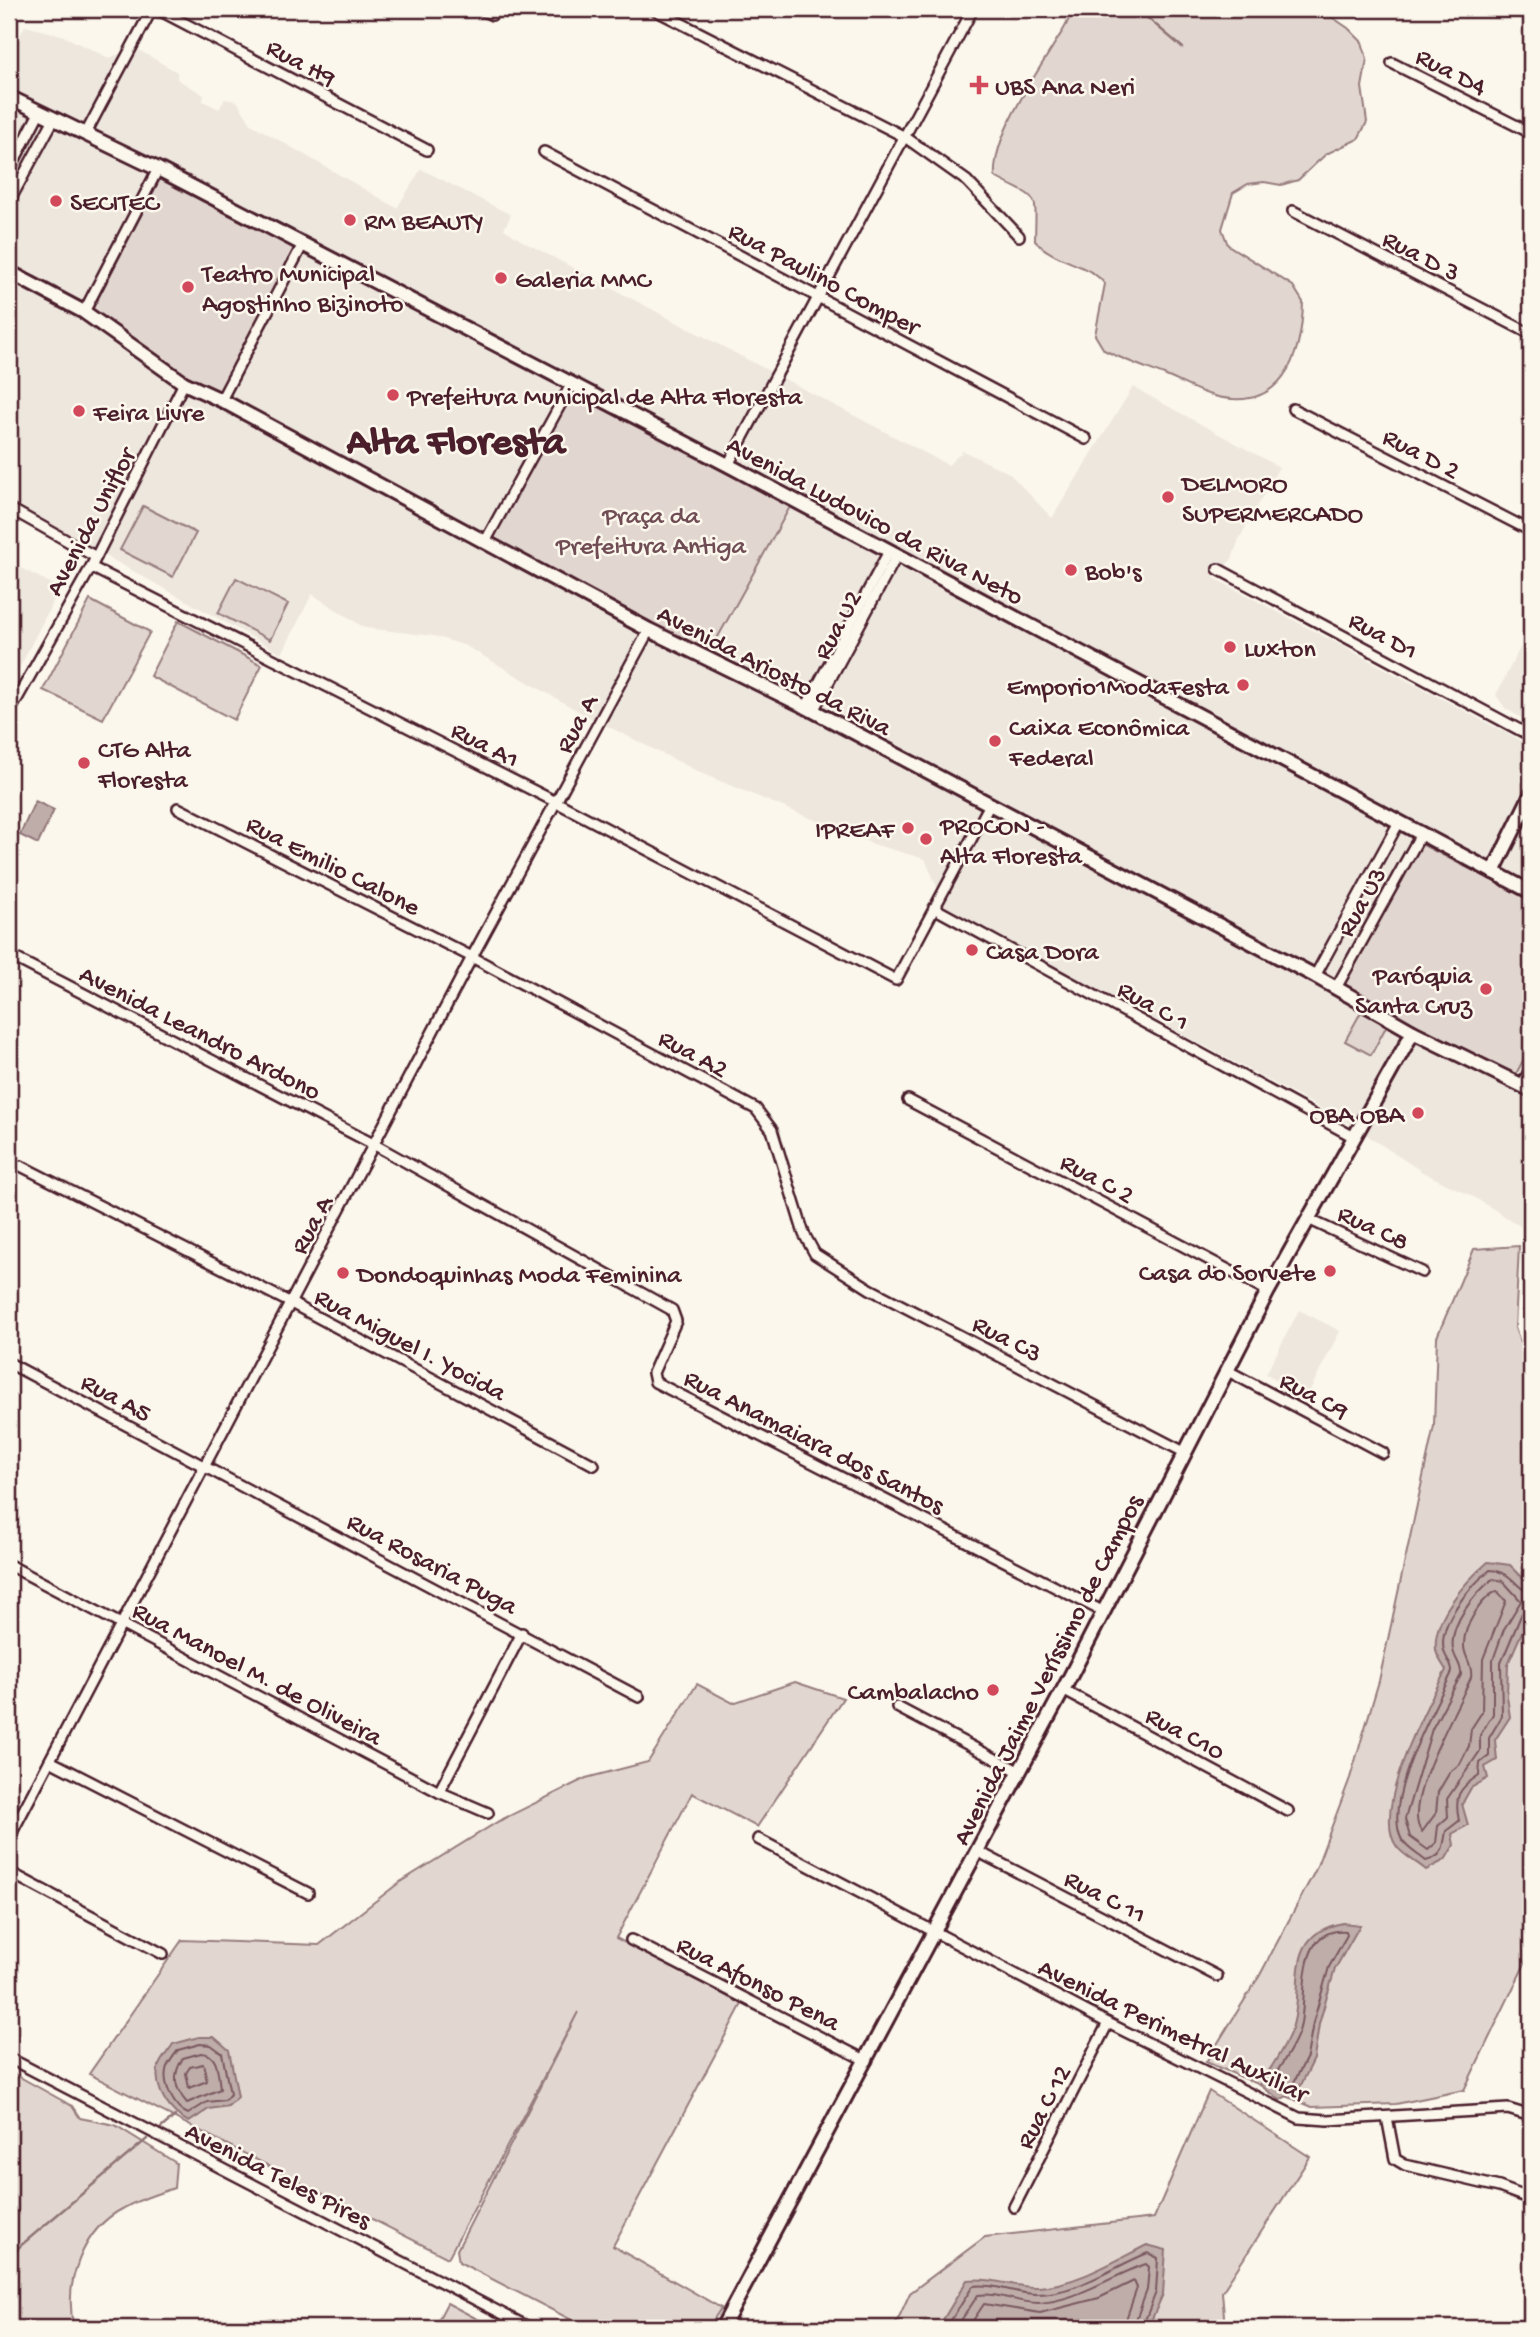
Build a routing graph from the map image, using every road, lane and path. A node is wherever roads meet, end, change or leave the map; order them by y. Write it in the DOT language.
graph roads {
  1 [pos="155,9"];
  2 [pos="480,9"];
  3 [pos="653,9"];
  4 [pos="973,9"];
  5 [pos="492,15"];
  6 [pos="1392,64"];
  7 [pos="9,97"];
  8 [pos="39,113"];
  9 [pos="54,120"];
  10 [pos="86,133"];
  11 [pos="1531,133"];
  12 [pos="905,137"];
  13 [pos="427,150"];
  14 [pos="544,152"];
  15 [pos="158,169"];
  16 [pos="9,171"];
  17 [pos="10,197"];
  18 [pos="1293,211"];
  19 [pos="1019,236"];
  20 [pos="303,244"];
  21 [pos="9,272"];
  22 [pos="817,297"];
  23 [pos="84,312"];
  24 [pos="1531,334"];
  25 [pos="184,383"];
  26 [pos="571,385"];
  27 [pos="221,400"];
  28 [pos="1293,409"];
  29 [pos="1086,439"];
  30 [pos="728,465"];
  31 [pos="9,508"];
  32 [pos="1531,531"];
  33 [pos="485,542"];
  34 [pos="892,555"];
  35 [pos="96,558"];
  36 [pos="92,567"];
  37 [pos="1218,569"];
  38 [pos="649,630"];
  39 [pos="810,709"];
  40 [pos="9,713"];
  41 [pos="1531,736"];
  42 [pos="1531,795"];
  43 [pos="556,802"];
  44 [pos="989,806"];
  45 [pos="178,808"];
  46 [pos="1399,822"];
  47 [pos="1421,834"];
  48 [pos="1493,872"];
  49 [pos="1531,892"];
  50 [pos="934,908"];
  51 [pos="9,955"];
  52 [pos="472,957"];
  53 [pos="1315,976"];
  54 [pos="1336,988"];
  55 [pos="1413,1032"];
  56 [pos="1531,1068"];
  57 [pos="1527,1087"];
  58 [pos="908,1100"];
  59 [pos="1354,1137"];
  60 [pos="375,1145"];
  61 [pos="20,1166"];
  62 [pos="1308,1219"];
  63 [pos="815,1254"];
  64 [pos="1422,1272"];
  65 [pos="1268,1291"];
  66 [pos="292,1303"];
  67 [pos="9,1363"];
  68 [pos="1228,1371"];
  69 [pos="1184,1452"];
  70 [pos="1383,1454"];
  71 [pos="594,1465"];
  72 [pos="206,1466"];
  73 [pos="9,1565"];
  74 [pos="1102,1611"];
  75 [pos="122,1623"];
  76 [pos="522,1633"];
  77 [pos="1063,1690"];
  78 [pos="639,1698"];
  79 [pos="897,1707"];
  80 [pos="50,1761"];
  81 [pos="1018,1771"];
  82 [pos="439,1792"];
  83 [pos="1288,1811"];
  84 [pos="488,1813"];
  85 [pos="9,1839"];
  86 [pos="758,1839"];
  87 [pos="977,1851"];
  88 [pos="9,1872"];
  89 [pos="308,1893"];
  90 [pos="934,1931"];
  91 [pos="631,1940"];
  92 [pos="163,1954"];
  93 [pos="1217,1976"];
  94 [pos="1108,2023"];
  95 [pos="9,2058"];
  96 [pos="867,2061"];
  97 [pos="1531,2116"];
  98 [pos="1387,2117"];
  99 [pos="1531,2199"];
  100 [pos="1014,2207"];
  101 [pos="530,2328"];
  102 [pos="722,2328"];
  1 -- 10 [label="street"];
  1 -- 13 [label="street, Rua H9"];
  2 -- 5 [label="street"];
  3 -- 12 [label="street"];
  4 -- 12 [label="street"];
  6 -- 11 [label="street, Rua D4"];
  7 -- 8 [label="street, Avenida Ludovico da Riva Neto"];
  8 -- 9 [label="street, Avenida Ludovico da Riva Neto"];
  8 -- 16 [label="street"];
  9 -- 10 [label="street, Avenida Ludovico da Riva Neto"];
  9 -- 17 [label="street"];
  10 -- 15 [label="street, Avenida Ludovico da Riva Neto"];
  12 -- 19 [label="street"];
  12 -- 22 [label="street"];
  14 -- 22 [label="street, Rua Paulino Comper"];
  15 -- 20 [label="street, Avenida Ludovico da Riva Neto"];
  15 -- 23 [label="street"];
  18 -- 24 [label="street, Rua D 3"];
  20 -- 26 [label="street, Avenida Ludovico da Riva Neto"];
  20 -- 27 [label="street"];
  21 -- 23 [label="street, Avenida Ariosto da Riva"];
  22 -- 29 [label="street, Rua Paulino Comper"];
  22 -- 30 [label="street"];
  23 -- 25 [label="street, Avenida Ariosto da Riva"];
  25 -- 27 [label="street, Avenida Ariosto da Riva"];
  25 -- 35 [label="street, Avenida Uniflor"];
  26 -- 30 [label="street, Avenida Ludovico da Riva Neto"];
  26 -- 33 [label="street"];
  27 -- 33 [label="street, Avenida Ariosto da Riva"];
  28 -- 32 [label="street, Rua D 2"];
  30 -- 34 [label="street, Avenida Ludovico da Riva Neto"];
  31 -- 35 [label="street"];
  33 -- 38 [label="street, Avenida Ariosto da Riva"];
  34 -- 39 [label="street, Rua U2"];
  34 -- 46 [label="street, Avenida Ludovico da Riva Neto"];
  35 -- 36 [label="street, Avenida Uniflor"];
  36 -- 40 [label="street, Avenida Uniflor"];
  36 -- 43 [label="street, Rua A1"];
  37 -- 41 [label="street, Rua D1"];
  38 -- 39 [label="street, Avenida Ariosto da Riva"];
  38 -- 43 [label="street, Rua A"];
  39 -- 44 [label="street, Avenida Ariosto da Riva"];
  42 -- 48 [label="street"];
  43 -- 50 [label="street, Rua A1"];
  43 -- 52 [label="street, Rua A"];
  44 -- 50 [label="street"];
  44 -- 53 [label="street, Avenida Ariosto da Riva"];
  45 -- 52 [label="street, Rua Emilio Calone"];
  46 -- 47 [label="street, Avenida Ludovico da Riva Neto"];
  46 -- 53 [label="street, Rua U3"];
  47 -- 48 [label="street, Avenida Ludovico da Riva Neto"];
  47 -- 54 [label="street, Rua U3"];
  48 -- 49 [label="street, Avenida Ludovico da Riva Neto"];
  50 -- 59 [label="street, Rua C 1"];
  51 -- 60 [label="street, Avenida Leandro Ardono"];
  52 -- 60 [label="street, Rua A"];
  52 -- 63 [label="street, Rua A2"];
  53 -- 54 [label="street, Avenida Ariosto da Riva"];
  54 -- 55 [label="street, Avenida Ariosto da Riva"];
  55 -- 57 [label="street, Avenida Ariosto da Riva"];
  55 -- 59 [label="street, Avenida Jaime Veríssimo de Campos"];
  56 -- 57 [label="street"];
  58 -- 65 [label="street, Rua C 2"];
  59 -- 62 [label="street, Avenida Jaime Veríssimo de Campos"];
  60 -- 66 [label="street, Rua A"];
  60 -- 74 [label="street, Rua Anamaiara dos Santos"];
  61 -- 66 [label="street, Rua Miguel I. Yocida"];
  62 -- 64 [label="street, Rua C8"];
  62 -- 65 [label="street, Avenida Jaime Veríssimo de Campos"];
  63 -- 69 [label="street, Rua C3"];
  65 -- 68 [label="street, Avenida Jaime Veríssimo de Campos"];
  66 -- 71 [label="street, Rua Miguel I. Yocida"];
  66 -- 72 [label="street, Rua A"];
  67 -- 72 [label="street, Rua A5"];
  68 -- 69 [label="street, Avenida Jaime Veríssimo de Campos"];
  68 -- 70 [label="street, Rua C9"];
  69 -- 74 [label="street, Avenida Jaime Veríssimo de Campos"];
  72 -- 75 [label="street, Rua A"];
  72 -- 76 [label="street, Rua Rosaria Puga"];
  73 -- 75 [label="street, Rua Manoel M. de Oliveira"];
  74 -- 77 [label="street, Avenida Jaime Veríssimo de Campos"];
  75 -- 80 [label="street, Rua A"];
  75 -- 82 [label="street, Rua Manoel M. de Oliveira"];
  76 -- 78 [label="street, Rua Rosaria Puga"];
  76 -- 82 [label="street"];
  77 -- 81 [label="street, Avenida Jaime Veríssimo de Campos"];
  77 -- 83 [label="street, Rua C10"];
  79 -- 81 [label="street"];
  80 -- 85 [label="street, Rua A"];
  80 -- 89 [label="street"];
  81 -- 87 [label="street, Avenida Jaime Veríssimo de Campos"];
  82 -- 84 [label="street, Rua Manoel M. de Oliveira"];
  86 -- 90 [label="street, Avenida Perimetral Auxiliar"];
  87 -- 90 [label="street, Avenida Jaime Veríssimo de Campos"];
  87 -- 93 [label="street, Rua C 11"];
  88 -- 92 [label="street"];
  90 -- 94 [label="street, Avenida Perimetral Auxiliar"];
  90 -- 96 [label="street, Avenida Jaime Veríssimo de Campos"];
  91 -- 96 [label="street, Rua Afonso Pena"];
  94 -- 98 [label="street, Avenida Perimetral Auxiliar"];
  94 -- 100 [label="street, Rua C 12"];
  95 -- 101 [label="street, Avenida Teles Pires"];
  96 -- 102 [label="street, Avenida Jaime Veríssimo de Campos"];
  97 -- 98 [label="street, Avenida Perimetral Auxiliar"];
  98 -- 99 [label="street"];
}
